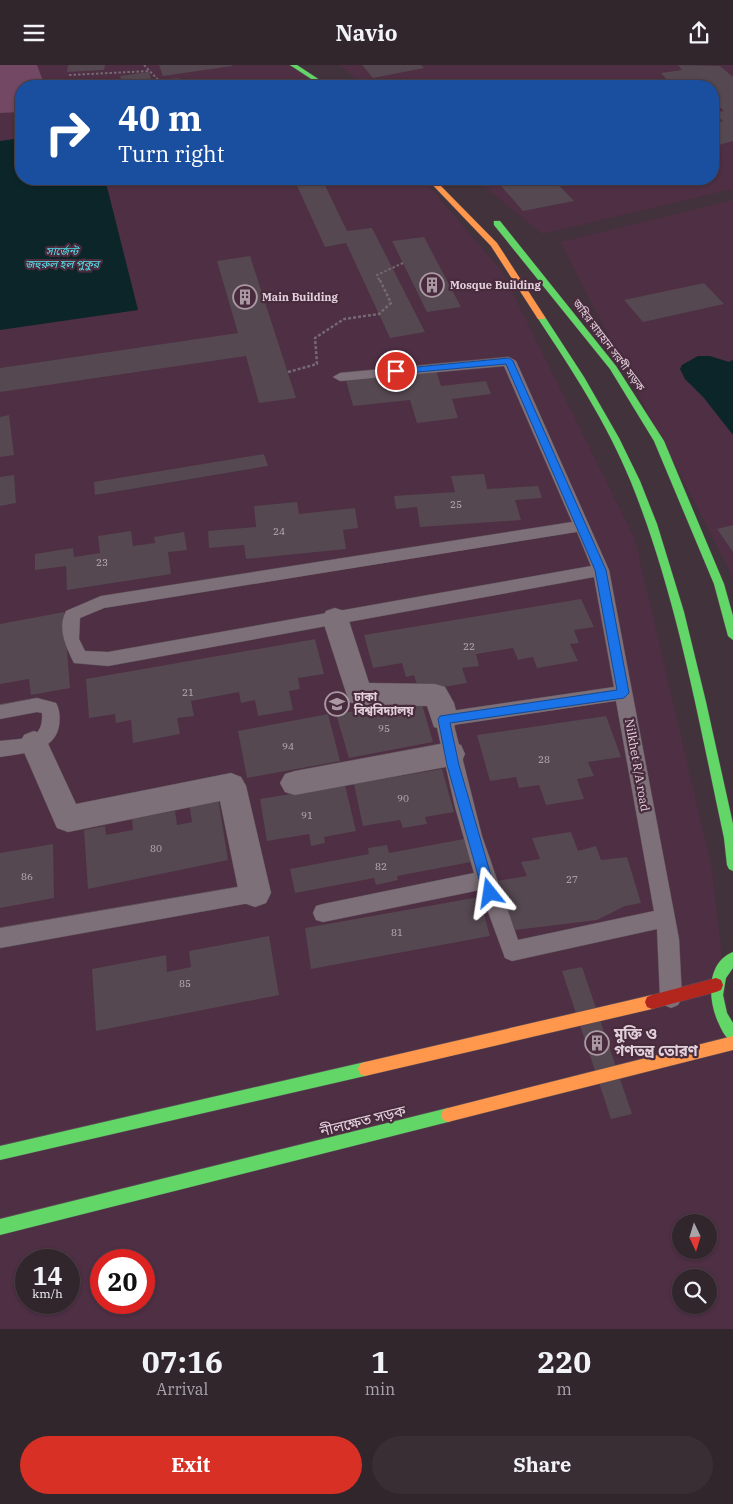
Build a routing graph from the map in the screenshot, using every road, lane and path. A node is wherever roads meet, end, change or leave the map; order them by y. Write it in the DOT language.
graph roads {
  1 [pos="144,65"];
  2 [pos="293,65"];
  3 [pos="314,65"];
  4 [pos="150,71"];
  5 [pos="70,75"];
  6 [pos="336,79"];
  7 [pos="158,80"];
  8 [pos="317,80"];
  9 [pos="436,185"];
  10 [pos="486,211"];
  11 [pos="403,263"];
  12 [pos="288,372"];
  13 [pos="340,377"];
  14 [pos="581,526"];
  15 [pos="601,570"];
  16 [pos="335,618"];
  17 [pos="733,636"];
  18 [pos="624,693"];
  19 [pos="0,712"];
  20 [pos="444,719"];
  21 [pos="34,743"];
  22 [pos="0,749"];
  23 [pos="451,754"];
  24 [pos="296,783"];
  25 [pos="733,865"];
  26 [pos="486,880"];
  27 [pos="256,893"];
  28 [pos="322,913"];
  29 [pos="665,917"];
  30 [pos="0,938"];
  31 [pos="733,958"];
  32 [pos="716,985"];
  33 [pos="671,998"];
  34 [pos="733,1035"];
  35 [pos="733,1043"];
  36 [pos="0,1153"];
  37 [pos="0,1227"];
  1 -- 4 [label="path"];
  2 -- 8 [label="main road"];
  3 -- 6 [label="main road"];
  4 -- 5 [label="path"];
  4 -- 7 [label="path"];
  9 -- 25 [label="main road"];
  10 -- 17 [label="main road, জহির রায়হান সরণী সড়ক"];
  11 -- 12 [label="path"];
  13 -- 14 [label="lane, Nilkhet R/A road"];
  14 -- 15 [label="lane, Nilkhet R/A road"];
  14 -- 16 [label="lane"];
  15 -- 16 [label="lane"];
  15 -- 18 [label="lane, Nilkhet R/A road"];
  16 -- 20 [label="street"];
  18 -- 20 [label="lane"];
  18 -- 29 [label="lane, Nilkhet R/A road"];
  19 -- 21 [label="lane"];
  20 -- 23 [label="lane"];
  21 -- 22 [label="lane"];
  21 -- 27 [label="street"];
  23 -- 24 [label="street"];
  23 -- 26 [label="lane"];
  26 -- 28 [label="lane"];
  26 -- 29 [label="lane"];
  27 -- 30 [label="lane"];
  29 -- 33 [label="lane, Nilkhet R/A road"];
  31 -- 32 [label="main road"];
  32 -- 33 [label="main road"];
  32 -- 34 [label="main road"];
  33 -- 36 [label="main road"];
  35 -- 37 [label="main road, নীলক্ষেত সড়ক"];
}
